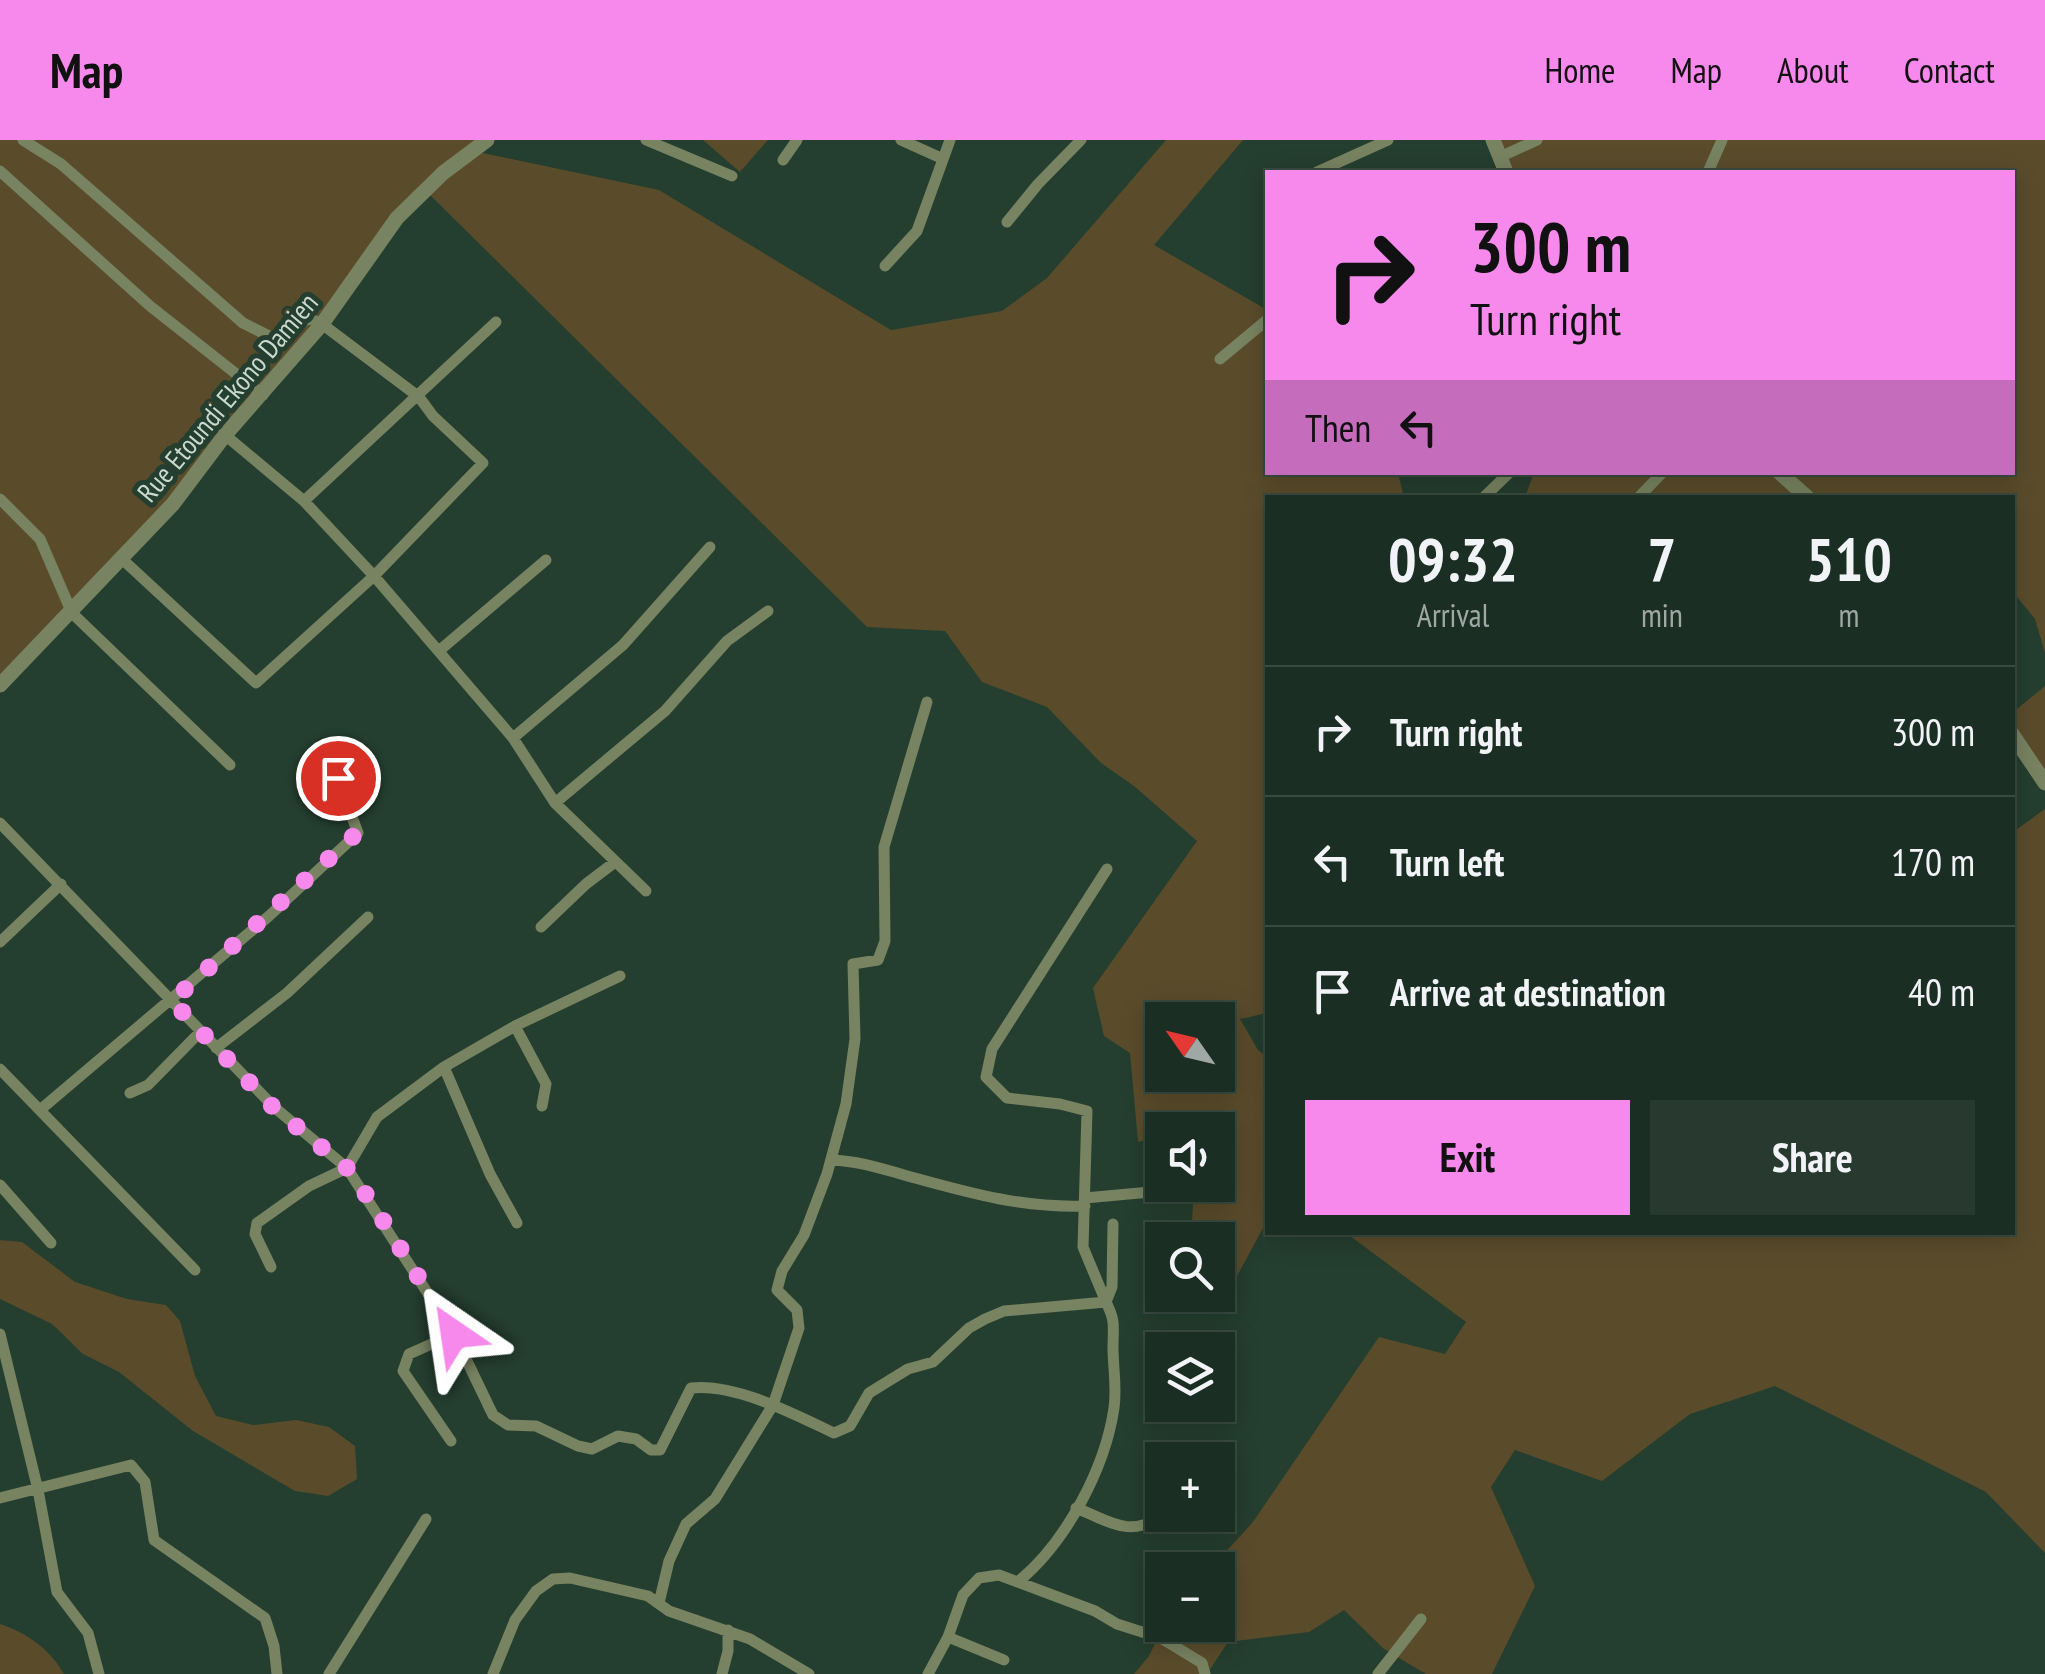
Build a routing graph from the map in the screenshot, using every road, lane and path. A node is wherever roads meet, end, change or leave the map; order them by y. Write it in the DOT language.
graph roads {
  1 [pos="23,140"];
  2 [pos="487,140"];
  3 [pos="646,140"];
  4 [pos="798,140"];
  5 [pos="902,140"];
  6 [pos="950,140"];
  7 [pos="1081,140"];
  8 [pos="1388,140"];
  9 [pos="1493,140"];
  10 [pos="1536,140"];
  11 [pos="1722,140"];
  12 [pos="941,158"];
  13 [pos="783,160"];
  14 [pos="1503,164"];
  15 [pos="1322,170"];
  16 [pos="1709,170"];
  17 [pos="0,171"];
  18 [pos="732,176"];
  19 [pos="1007,222"];
  20 [pos="886,266"];
  21 [pos="496,322"];
  22 [pos="1265,322"];
  23 [pos="322,324"];
  24 [pos="1220,359"];
  25 [pos="262,395"];
  26 [pos="419,397"];
  27 [pos="225,436"];
  28 [pos="1507,475"];
  29 [pos="1660,475"];
  30 [pos="1782,475"];
  31 [pos="1486,495"];
  32 [pos="1641,495"];
  33 [pos="1805,495"];
  34 [pos="0,499"];
  35 [pos="304,501"];
  36 [pos="710,547"];
  37 [pos="122,559"];
  38 [pos="546,560"];
  39 [pos="374,576"];
  40 [pos="768,611"];
  41 [pos="72,613"];
  42 [pos="440,650"];
  43 [pos="0,685"];
  44 [pos="926,702"];
  45 [pos="514,738"];
  46 [pos="2015,738"];
  47 [pos="230,765"];
  48 [pos="338,778"];
  49 [pos="2045,782"];
  50 [pos="555,803"];
  51 [pos="0,823"];
  52 [pos="615,862"];
  53 [pos="1107,870"];
  54 [pos="61,884"];
  55 [pos="646,891"];
  56 [pos="368,917"];
  57 [pos="541,927"];
  58 [pos="0,942"];
  59 [pos="620,976"];
  60 [pos="172,1001"];
  61 [pos="515,1026"];
  62 [pos="201,1031"];
  63 [pos="216,1048"];
  64 [pos="444,1066"];
  65 [pos="0,1070"];
  66 [pos="130,1093"];
  67 [pos="542,1106"];
  68 [pos="40,1110"];
  69 [pos="830,1160"];
  70 [pos="347,1168"];
  71 [pos="0,1185"];
  72 [pos="1145,1193"];
  73 [pos="1085,1202"];
  74 [pos="516,1223"];
  75 [pos="1113,1224"];
  76 [pos="52,1243"];
  77 [pos="272,1266"];
  78 [pos="195,1270"];
  79 [pos="1106,1302"];
  80 [pos="0,1334"];
  81 [pos="454,1334"];
  82 [pos="772,1405"];
  83 [pos="451,1441"];
  84 [pos="38,1490"];
  85 [pos="0,1498"];
  86 [pos="1076,1508"];
  87 [pos="426,1519"];
  88 [pos="1145,1522"];
  89 [pos="1034,1568"];
  90 [pos="1019,1580"];
  91 [pos="1042,1590"];
  92 [pos="659,1603"];
  93 [pos="1421,1618"];
  94 [pos="728,1630"];
  95 [pos="948,1637"];
  96 [pos="1004,1660"];
  97 [pos="100,1674"];
  98 [pos="277,1674"];
  99 [pos="329,1674"];
  100 [pos="493,1674"];
  101 [pos="722,1674"];
  102 [pos="808,1674"];
  103 [pos="928,1674"];
  104 [pos="1205,1674"];
  105 [pos="1378,1674"];
  1 -- 23 [label="street"];
  2 -- 23 [label="street, Rue Etoundi Ekono Damien"];
  3 -- 18 [label="street"];
  4 -- 13 [label="street"];
  5 -- 12 [label="street"];
  6 -- 12 [label="street"];
  7 -- 19 [label="street"];
  8 -- 15 [label="street"];
  9 -- 14 [label="street"];
  10 -- 14 [label="street"];
  11 -- 16 [label="street"];
  12 -- 20 [label="street"];
  17 -- 25 [label="street"];
  21 -- 26 [label="street"];
  22 -- 24 [label="street"];
  23 -- 25 [label="street, Rue Etoundi Ekono Damien"];
  23 -- 26 [label="street"];
  25 -- 27 [label="street, Rue Etoundi Ekono Damien"];
  26 -- 35 [label="street"];
  26 -- 39 [label="street"];
  27 -- 35 [label="street"];
  27 -- 37 [label="street, Rue Etoundi Ekono Damien"];
  28 -- 31 [label="street"];
  29 -- 32 [label="street"];
  30 -- 33 [label="street"];
  34 -- 41 [label="street"];
  35 -- 39 [label="street"];
  36 -- 45 [label="street"];
  37 -- 39 [label="street"];
  37 -- 41 [label="street, Rue Etoundi Ekono Damien"];
  38 -- 42 [label="street"];
  39 -- 42 [label="street"];
  40 -- 50 [label="street"];
  41 -- 43 [label="street, Rue Etoundi Ekono Damien"];
  41 -- 47 [label="street"];
  42 -- 45 [label="street"];
  44 -- 69 [label="street"];
  45 -- 50 [label="street"];
  46 -- 49 [label="street"];
  48 -- 60 [label="street"];
  50 -- 52 [label="street"];
  51 -- 54 [label="street"];
  52 -- 55 [label="street"];
  52 -- 57 [label="street"];
  53 -- 73 [label="street"];
  54 -- 58 [label="street"];
  54 -- 60 [label="street"];
  56 -- 63 [label="street"];
  59 -- 61 [label="street"];
  60 -- 62 [label="street"];
  60 -- 68 [label="street"];
  61 -- 64 [label="street"];
  61 -- 67 [label="street"];
  62 -- 63 [label="street"];
  62 -- 66 [label="street"];
  63 -- 70 [label="street"];
  64 -- 70 [label="street"];
  64 -- 74 [label="street"];
  65 -- 68 [label="street"];
  68 -- 78 [label="street"];
  69 -- 73 [label="street"];
  69 -- 82 [label="street"];
  70 -- 77 [label="street"];
  70 -- 81 [label="street"];
  71 -- 76 [label="street"];
  72 -- 73 [label="street"];
  73 -- 79 [label="street"];
  75 -- 79 [label="street"];
  79 -- 82 [label="street"];
  79 -- 86 [label="street"];
  80 -- 84 [label="street"];
  81 -- 82 [label="street"];
  81 -- 83 [label="street"];
  82 -- 92 [label="street"];
  84 -- 85 [label="street"];
  84 -- 97 [label="street"];
  84 -- 98 [label="street"];
  86 -- 88 [label="street"];
  86 -- 89 [label="street"];
  87 -- 99 [label="street"];
  89 -- 90 [label="street"];
  89 -- 91 [label="street"];
  90 -- 91 [label="street"];
  90 -- 95 [label="street"];
  91 -- 104 [label="street"];
  92 -- 94 [label="street"];
  92 -- 100 [label="street"];
  93 -- 105 [label="street"];
  94 -- 101 [label="street"];
  94 -- 102 [label="street"];
  95 -- 96 [label="street"];
  95 -- 103 [label="street"];
}
